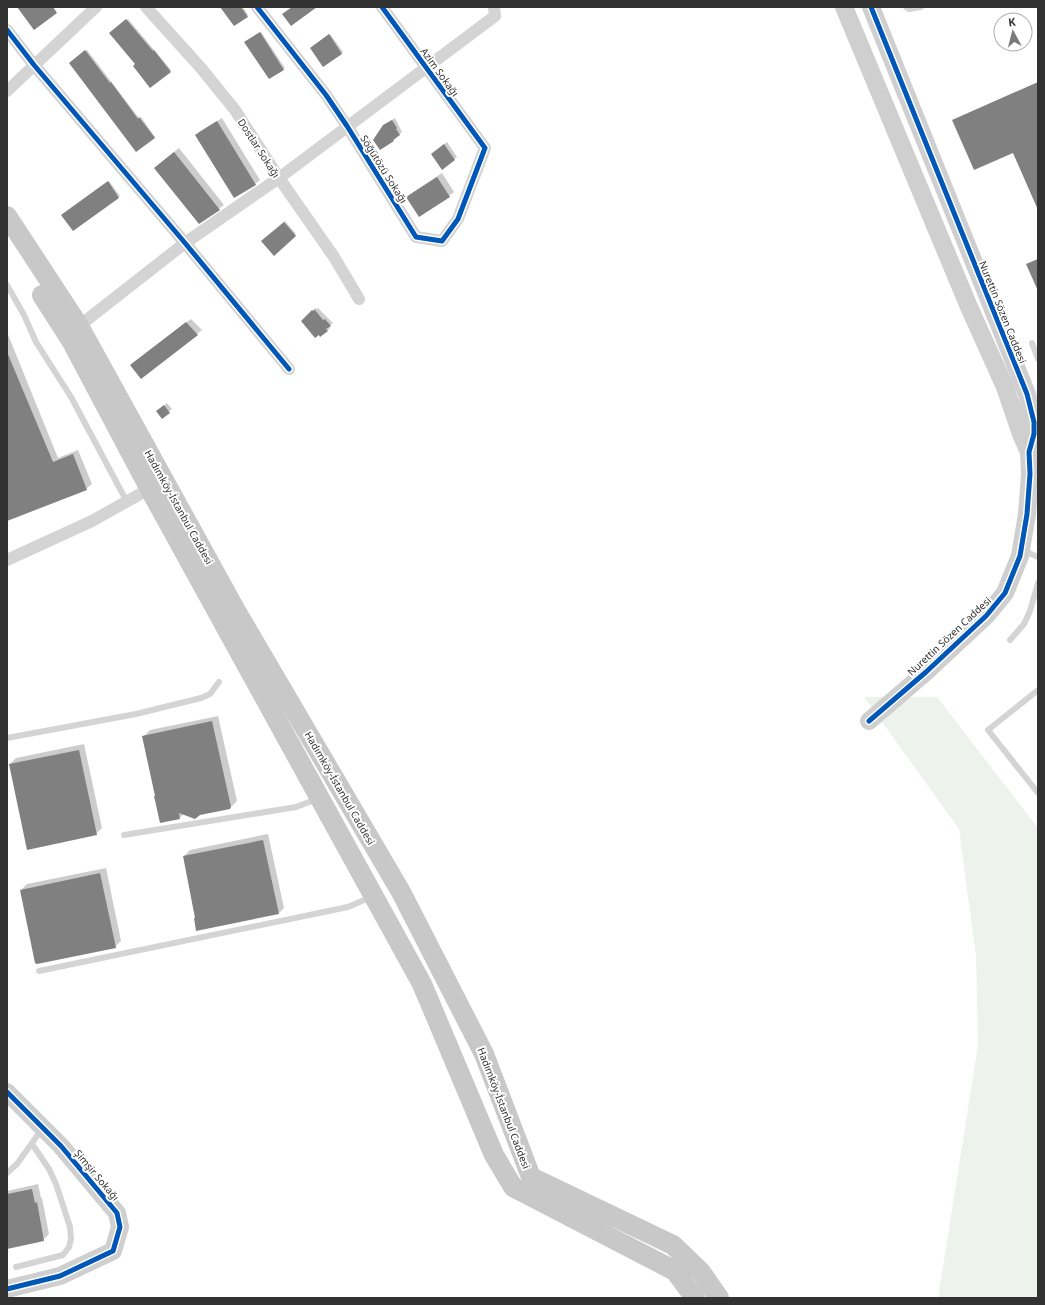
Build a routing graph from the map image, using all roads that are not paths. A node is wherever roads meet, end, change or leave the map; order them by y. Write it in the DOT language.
graph roads {
  1 [pos="96,7"];
  2 [pos="146,7"];
  3 [pos="257,7"];
  4 [pos="382,7"];
  5 [pos="844,7"];
  6 [pos="871,7"];
  7 [pos="906,7"];
  8 [pos="921,7"];
  9 [pos="494,11"];
  10 [pos="7,30"];
  11 [pos="34,65"];
  12 [pos="426,68"];
  13 [pos="7,91"];
  14 [pos="347,126"];
  15 [pos="484,148"];
  16 [pos="279,178"];
  17 [pos="7,216"];
  18 [pos="7,239"];
  19 [pos="185,243"];
  20 [pos="7,285"];
  21 [pos="359,299"];
  22 [pos="79,326"];
  23 [pos="1032,343"];
  24 [pos="1038,359"];
  25 [pos="289,369"];
  26 [pos="1034,452"];
  27 [pos="149,489"];
  28 [pos="127,502"];
  29 [pos="1021,550"];
  30 [pos="1038,557"];
  31 [pos="7,560"];
  32 [pos="1038,583"];
  33 [pos="1010,640"];
  34 [pos="219,682"];
  35 [pos="1038,690"];
  36 [pos="869,721"];
  37 [pos="7,738"];
  38 [pos="1038,794"];
  39 [pos="320,798"];
  40 [pos="124,835"];
  41 [pos="373,895"];
  42 [pos="39,971"];
  43 [pos="7,1092"];
  44 [pos="43,1128"];
  45 [pos="32,1144"];
  46 [pos="7,1172"];
  47 [pos="16,1266"];
  48 [pos="7,1289"];
  49 [pos="695,1298"];
  50 [pos="719,1298"];
  1 -- 11 [label="street"];
  2 -- 16 [label="street, Dostlar Sokağı"];
  3 -- 14 [label="street, Söğütözü Sokağı"];
  4 -- 12 [label="street, Azim Sokağı"];
  5 -- 26 [label="street, Nurettin Sözen Caddesi"];
  6 -- 26 [label="street, Nurettin Sözen Caddesi"];
  7 -- 8 [label="lane"];
  9 -- 12 [label="street"];
  10 -- 11 [label="street"];
  11 -- 13 [label="street"];
  11 -- 19 [label="street"];
  12 -- 14 [label="street"];
  12 -- 15 [label="street, Azim Sokağı"];
  14 -- 15 [label="street, Söğütözü Sokağı"];
  14 -- 16 [label="street"];
  16 -- 19 [label="street"];
  16 -- 21 [label="street, Dostlar Sokağı"];
  17 -- 22 [label="main road, Hadımköy-İstanbul Caddesi"];
  18 -- 27 [label="main road, Hadımköy-İstanbul Caddesi"];
  19 -- 22 [label="street"];
  19 -- 25 [label="street"];
  20 -- 28 [label="lane"];
  22 -- 50 [label="main road, Hadımköy-İstanbul Caddesi"];
  23 -- 24 [label="lane"];
  26 -- 29 [label="street, Nurettin Sözen Caddesi"];
  27 -- 28 [label="street"];
  27 -- 39 [label="main road, Hadımköy-İstanbul Caddesi"];
  28 -- 31 [label="street"];
  29 -- 30 [label="lane"];
  29 -- 36 [label="street, Nurettin Sözen Caddesi"];
  32 -- 33 [label="lane"];
  34 -- 37 [label="lane"];
  35 -- 38 [label="lane"];
  39 -- 40 [label="lane"];
  39 -- 41 [label="main road, Hadımköy-İstanbul Caddesi"];
  41 -- 42 [label="lane"];
  41 -- 49 [label="main road, Hadımköy-İstanbul Caddesi"];
  43 -- 44 [label="street, Şimşir Sokağı"];
  44 -- 45 [label="lane"];
  44 -- 48 [label="street, Şimşir Sokağı"];
  45 -- 46 [label="lane"];
  45 -- 47 [label="lane"];
}
